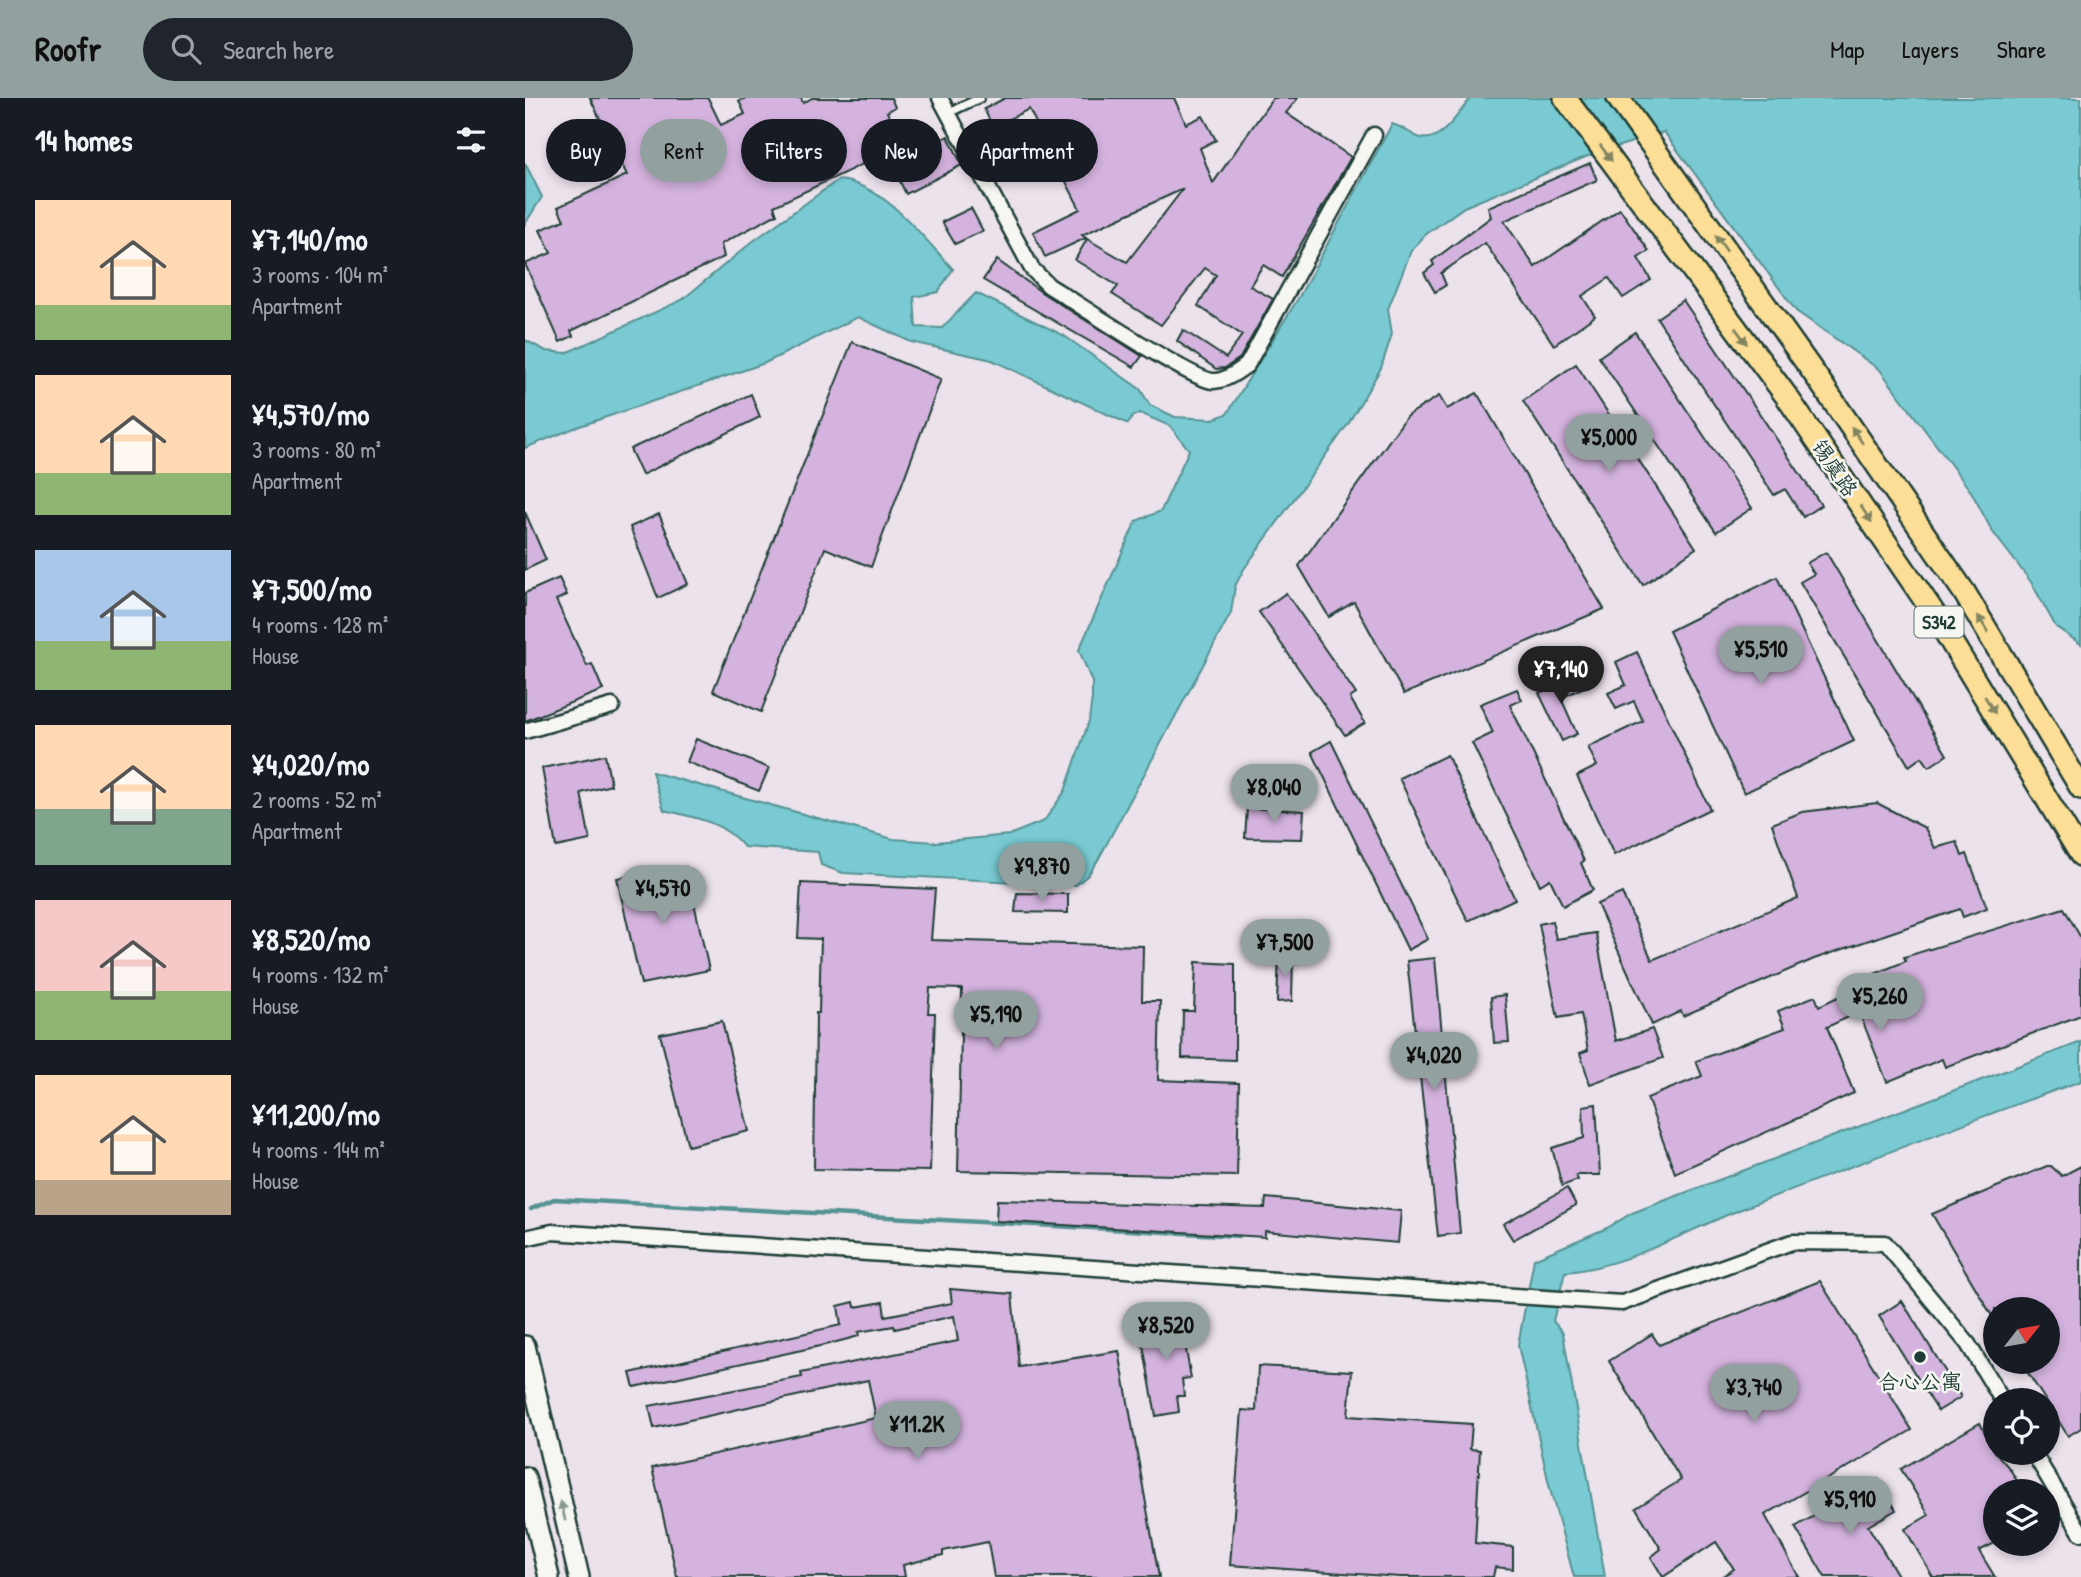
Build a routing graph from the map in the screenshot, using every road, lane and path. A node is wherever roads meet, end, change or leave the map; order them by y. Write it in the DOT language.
graph roads {
  1 [pos="940,98"];
  2 [pos="980,98"];
  3 [pos="1565,98"];
  4 [pos="1618,98"];
  5 [pos="948,113"];
  6 [pos="1374,135"];
  7 [pos="612,706"];
  8 [pos="525,731"];
  9 [pos="2081,788"];
  10 [pos="2081,855"];
  11 [pos="525,1238"];
  12 [pos="525,1346"];
  13 [pos="1995,1388"];
  14 [pos="2041,1465"];
  15 [pos="525,1477"];
  16 [pos="2081,1533"];
  17 [pos="549,1577"];
  18 [pos="579,1577"];
  1 -- 5 [label="street"];
  2 -- 5 [label="lane"];
  3 -- 10 [label="main road, 锡虞路 / S342, one-way"];
  9 -- 4 [label="main road, 锡虞路 / S342, one-way"];
  5 -- 6 [label="street"];
  7 -- 8 [label="street"];
  11 -- 13 [label="street"];
  18 -- 12 [label="main road, one-way"];
  14 -- 16 [label="street"];
  15 -- 17 [label="main road"];
}
